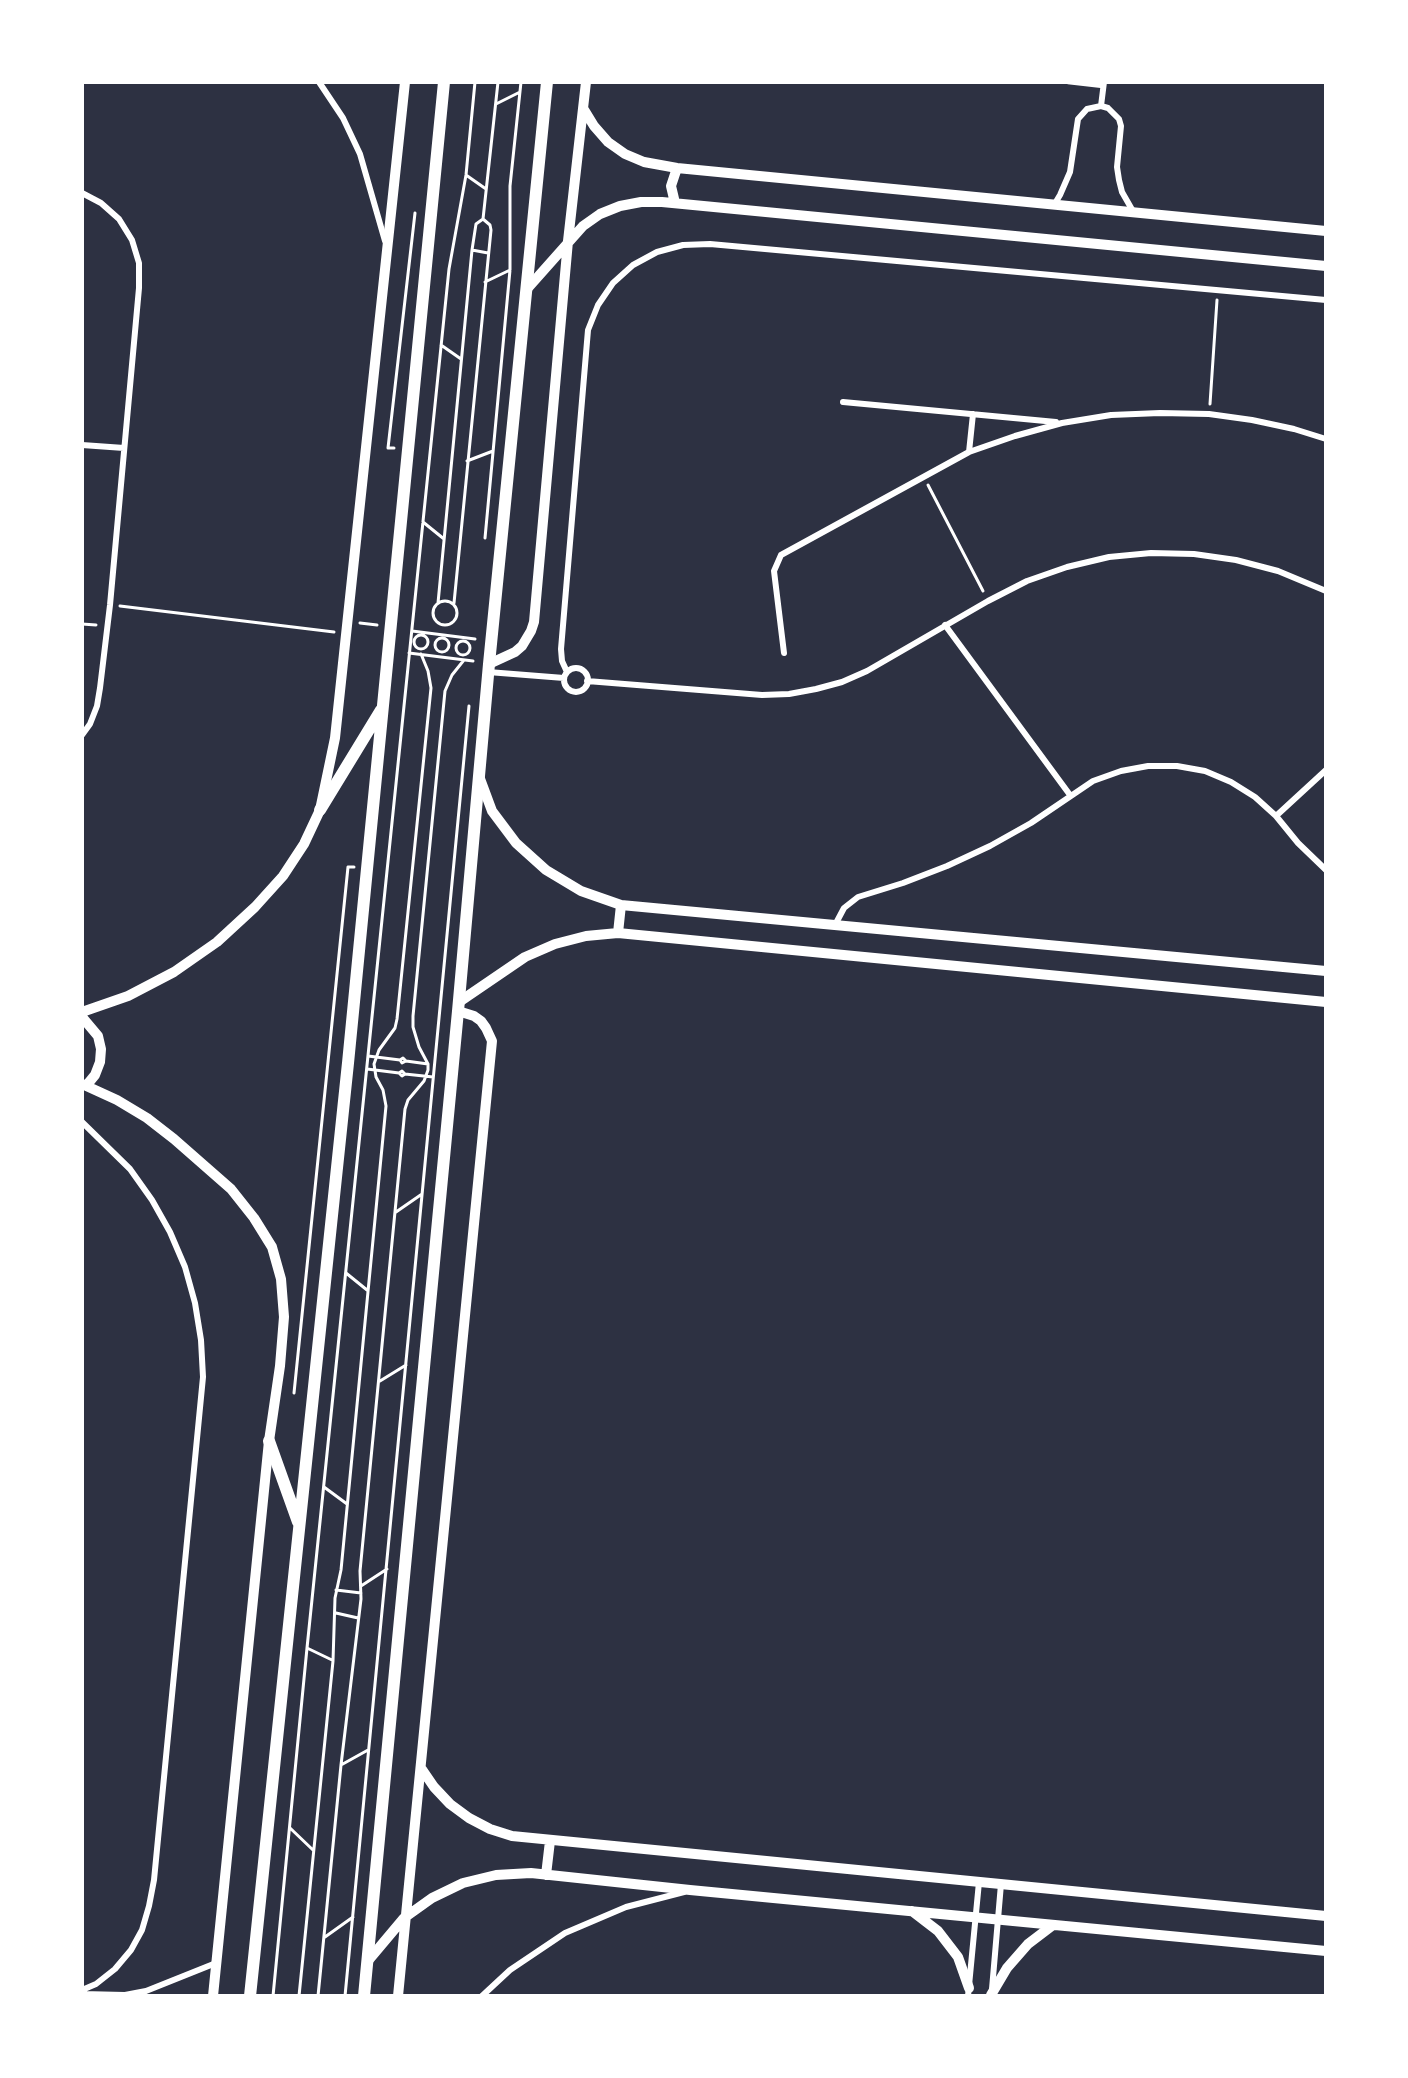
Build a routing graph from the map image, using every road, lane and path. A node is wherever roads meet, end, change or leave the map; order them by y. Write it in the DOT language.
graph roads {
  1 [pos="319,82"];
  2 [pos="405,82"];
  3 [pos="444,82"];
  4 [pos="476,82"];
  5 [pos="498,82"];
  6 [pos="521,82"];
  7 [pos="547,82"];
  8 [pos="586,82"];
  9 [pos="1068,82"];
  10 [pos="1103,84"];
  11 [pos="520,92"];
  12 [pos="495,104"];
  13 [pos="1101,106"];
  14 [pos="583,108"];
  15 [pos="677,168"];
  16 [pos="466,175"];
  17 [pos="486,189"];
  18 [pos="82,193"];
  19 [pos="675,203"];
  20 [pos="1054,205"];
  21 [pos="1134,213"];
  22 [pos="483,219"];
  23 [pos="1326,231"];
  24 [pos="568,241"];
  25 [pos="388,250"];
  26 [pos="472,250"];
  27 [pos="488,253"];
  28 [pos="1326,266"];
  29 [pos="510,270"];
  30 [pos="485,282"];
  31 [pos="527,289"];
  32 [pos="1218,290"];
  33 [pos="1326,300"];
  34 [pos="441,345"];
  35 [pos="461,359"];
  36 [pos="843,402"];
  37 [pos="973,414"];
  38 [pos="1209,414"];
  39 [pos="1062,423"];
  40 [pos="1326,439"];
  41 [pos="82,445"];
  42 [pos="124,448"];
  43 [pos="493,450"];
  44 [pos="969,452"];
  45 [pos="467,461"];
  46 [pos="923,477"];
  47 [pos="423,522"];
  48 [pos="444,539"];
  49 [pos="485,541"];
  50 [pos="1326,591"];
  51 [pos="988,601"];
  52 [pos="438,603"];
  53 [pos="454,603"];
  54 [pos="110,605"];
  55 [pos="444,625"];
  56 [pos="945,625"];
  57 [pos="476,629"];
  58 [pos="411,630"];
  59 [pos="346,634"];
  60 [pos="443,636"];
  61 [pos="475,639"];
  62 [pos="412,642"];
  63 [pos="429,644"];
  64 [pos="435,644"];
  65 [pos="449,646"];
  66 [pos="455,647"];
  67 [pos="472,649"];
  68 [pos="441,652"];
  69 [pos="409,653"];
  70 [pos="784,653"];
  71 [pos="421,654"];
  72 [pos="441,657"];
  73 [pos="464,660"];
  74 [pos="489,668"];
  75 [pos="566,675"];
  76 [pos="587,681"];
  77 [pos="470,697"];
  78 [pos="384,707"];
  79 [pos="82,735"];
  80 [pos="1326,770"];
  81 [pos="479,775"];
  82 [pos="1070,795"];
  83 [pos="320,810"];
  84 [pos="1276,816"];
  85 [pos="367,869"];
  86 [pos="1326,870"];
  87 [pos="387,872"];
  88 [pos="621,904"];
  89 [pos="836,925"];
  90 [pos="618,933"];
  91 [pos="1326,971"];
  92 [pos="1326,1002"];
  93 [pos="459,1006"];
  94 [pos="82,1012"];
  95 [pos="82,1017"];
  96 [pos="368,1056"];
  97 [pos="376,1057"];
  98 [pos="428,1064"];
  99 [pos="434,1064"];
  100 [pos="366,1069"];
  101 [pos="375,1070"];
  102 [pos="427,1076"];
  103 [pos="433,1077"];
  104 [pos="84,1085"];
  105 [pos="82,1122"];
  106 [pos="422,1194"];
  107 [pos="395,1212"];
  108 [pos="346,1273"];
  109 [pos="368,1291"];
  110 [pos="406,1365"];
  111 [pos="378,1382"];
  112 [pos="294,1394"];
  113 [pos="269,1441"];
  114 [pos="324,1487"];
  115 [pos="348,1504"];
  116 [pos="299,1525"];
  117 [pos="387,1569"];
  118 [pos="361,1586"];
  119 [pos="336,1590"];
  120 [pos="361,1593"];
  121 [pos="335,1613"];
  122 [pos="358,1618"];
  123 [pos="307,1648"];
  124 [pos="333,1661"];
  125 [pos="370,1750"];
  126 [pos="341,1765"];
  127 [pos="421,1768"];
  128 [pos="290,1828"];
  129 [pos="550,1841"];
  130 [pos="314,1850"];
  131 [pos="546,1875"];
  132 [pos="979,1882"];
  133 [pos="1001,1884"];
  134 [pos="690,1890"];
  135 [pos="912,1911"];
  136 [pos="1326,1916"];
  137 [pos="353,1917"];
  138 [pos="976,1917"];
  139 [pos="404,1918"];
  140 [pos="997,1919"];
  141 [pos="1053,1925"];
  142 [pos="324,1937"];
  143 [pos="1326,1951"];
  144 [pos="367,1962"];
  145 [pos="216,1963"];
  146 [pos="82,1992"];
  147 [pos="968,1992"];
  148 [pos="213,1995"];
  149 [pos="250,1995"];
  150 [pos="273,1995"];
  151 [pos="299,1995"];
  152 [pos="318,1995"];
  153 [pos="345,1995"];
  154 [pos="364,1995"];
  155 [pos="398,1995"];
  156 [pos="482,1995"];
  157 [pos="991,1995"];
  1 -- 25 [label="street"];
  2 -- 25 [label="street"];
  3 -- 78 [label="main road"];
  4 -- 16 [label="path"];
  5 -- 12 [label="path"];
  6 -- 11 [label="path"];
  7 -- 31 [label="main road"];
  8 -- 14 [label="street"];
  9 -- 10 [label="lane"];
  10 -- 13 [label="street"];
  11 -- 12 [label="path"];
  11 -- 29 [label="path"];
  12 -- 17 [label="path"];
  13 -- 20 [label="street"];
  13 -- 21 [label="street"];
  14 -- 15 [label="street"];
  14 -- 24 [label="street"];
  15 -- 19 [label="street"];
  15 -- 20 [label="street"];
  16 -- 17 [label="path"];
  16 -- 34 [label="path"];
  17 -- 22 [label="path"];
  18 -- 42 [label="street"];
  19 -- 24 [label="street"];
  19 -- 28 [label="street"];
  20 -- 21 [label="street"];
  21 -- 23 [label="street"];
  22 -- 26 [label="path"];
  22 -- 27 [label="path"];
  24 -- 31 [label="street"];
  24 -- 74 [label="street"];
  25 -- 59 [label="street"];
  26 -- 27 [label="path"];
  26 -- 35 [label="path"];
  27 -- 30 [label="path"];
  29 -- 30 [label="path"];
  29 -- 43 [label="path"];
  30 -- 45 [label="path"];
  31 -- 74 [label="main road"];
  32 -- 33 [label="street"];
  32 -- 38 [label="path"];
  32 -- 75 [label="street"];
  34 -- 35 [label="path"];
  34 -- 47 [label="path"];
  35 -- 48 [label="path"];
  36 -- 37 [label="street"];
  37 -- 39 [label="street"];
  37 -- 44 [label="street"];
  38 -- 39 [label="street"];
  38 -- 40 [label="street"];
  39 -- 44 [label="street"];
  41 -- 42 [label="street"];
  42 -- 54 [label="street"];
  43 -- 45 [label="path"];
  43 -- 49 [label="path"];
  44 -- 46 [label="street"];
  45 -- 53 [label="path"];
  46 -- 51 [label="path"];
  46 -- 70 [label="street"];
  47 -- 48 [label="path"];
  47 -- 58 [label="path"];
  48 -- 52 [label="path"];
  50 -- 51 [label="street"];
  51 -- 56 [label="street"];
  52 -- 53 [label="path"];
  52 -- 55 [label="path"];
  53 -- 55 [label="path"];
  54 -- 59 [label="path"];
  54 -- 79 [label="street"];
  55 -- 60 [label="path"];
  56 -- 76 [label="street"];
  56 -- 82 [label="street"];
  57 -- 61 [label="path"];
  58 -- 60 [label="path"];
  58 -- 62 [label="path"];
  59 -- 83 [label="street"];
  60 -- 61 [label="path"];
  60 -- 64 [label="path"];
  60 -- 65 [label="path"];
  61 -- 67 [label="path"];
  62 -- 63 [label="path"];
  62 -- 63 [label="path"];
  62 -- 69 [label="path"];
  63 -- 64 [label="path"];
  64 -- 68 [label="path"];
  65 -- 66 [label="path"];
  65 -- 68 [label="path"];
  66 -- 67 [label="path"];
  66 -- 67 [label="path"];
  67 -- 73 [label="path"];
  68 -- 72 [label="path"];
  69 -- 71 [label="path"];
  69 -- 87 [label="path"];
  71 -- 72 [label="path"];
  71 -- 97 [label="path"];
  72 -- 73 [label="path"];
  73 -- 98 [label="path"];
  74 -- 75 [label="street"];
  74 -- 81 [label="main road"];
  75 -- 76 [label="street"];
  75 -- 76 [label="street"];
  77 -- 99 [label="path"];
  78 -- 83 [label="main road"];
  78 -- 85 [label="main road"];
  80 -- 84 [label="street"];
  81 -- 88 [label="street"];
  81 -- 93 [label="main road"];
  82 -- 84 [label="street"];
  82 -- 89 [label="street"];
  83 -- 94 [label="street"];
  84 -- 86 [label="street"];
  85 -- 87 [label="path"];
  85 -- 112 [label="path"];
  85 -- 116 [label="main road"];
  87 -- 96 [label="path"];
  88 -- 89 [label="street"];
  88 -- 90 [label="street"];
  89 -- 91 [label="street"];
  90 -- 92 [label="street"];
  90 -- 93 [label="street"];
  93 -- 127 [label="street"];
  93 -- 144 [label="main road"];
  95 -- 104 [label="street"];
  96 -- 97 [label="path"];
  96 -- 100 [label="path"];
  97 -- 98 [label="path"];
  97 -- 101 [label="path"];
  98 -- 99 [label="path"];
  98 -- 102 [label="path"];
  99 -- 103 [label="path"];
  100 -- 101 [label="path"];
  100 -- 108 [label="path"];
  101 -- 102 [label="path"];
  101 -- 109 [label="path"];
  102 -- 103 [label="path"];
  102 -- 107 [label="path"];
  103 -- 106 [label="path"];
  104 -- 113 [label="street"];
  105 -- 146 [label="street"];
  106 -- 107 [label="path"];
  106 -- 110 [label="path"];
  107 -- 111 [label="path"];
  108 -- 109 [label="path"];
  108 -- 114 [label="path"];
  109 -- 115 [label="path"];
  110 -- 111 [label="path"];
  110 -- 117 [label="path"];
  111 -- 118 [label="path"];
  113 -- 116 [label="main road"];
  113 -- 145 [label="street"];
  114 -- 115 [label="path"];
  114 -- 123 [label="path"];
  115 -- 119 [label="path"];
  116 -- 149 [label="main road"];
  117 -- 118 [label="path"];
  117 -- 125 [label="path"];
  118 -- 120 [label="path"];
  119 -- 120 [label="path"];
  119 -- 121 [label="path"];
  120 -- 122 [label="path"];
  121 -- 122 [label="path"];
  121 -- 124 [label="path"];
  122 -- 126 [label="path"];
  123 -- 124 [label="path"];
  123 -- 128 [label="path"];
  124 -- 130 [label="path"];
  125 -- 126 [label="path"];
  125 -- 137 [label="path"];
  126 -- 142 [label="path"];
  127 -- 129 [label="street"];
  127 -- 139 [label="street"];
  128 -- 130 [label="path"];
  128 -- 150 [label="path"];
  129 -- 131 [label="street"];
  129 -- 132 [label="street"];
  130 -- 151 [label="path"];
  131 -- 134 [label="street"];
  131 -- 139 [label="street"];
  132 -- 133 [label="street"];
  132 -- 138 [label="street"];
  133 -- 136 [label="street"];
  133 -- 140 [label="street"];
  134 -- 135 [label="street"];
  134 -- 156 [label="street"];
  135 -- 138 [label="street"];
  135 -- 147 [label="street"];
  137 -- 142 [label="path"];
  137 -- 153 [label="path"];
  138 -- 140 [label="street"];
  138 -- 147 [label="street"];
  139 -- 144 [label="street"];
  139 -- 155 [label="street"];
  140 -- 141 [label="street"];
  140 -- 157 [label="street"];
  141 -- 143 [label="street"];
  141 -- 157 [label="street"];
  142 -- 152 [label="path"];
  144 -- 154 [label="main road"];
  145 -- 146 [label="street"];
  145 -- 148 [label="street"];
}
